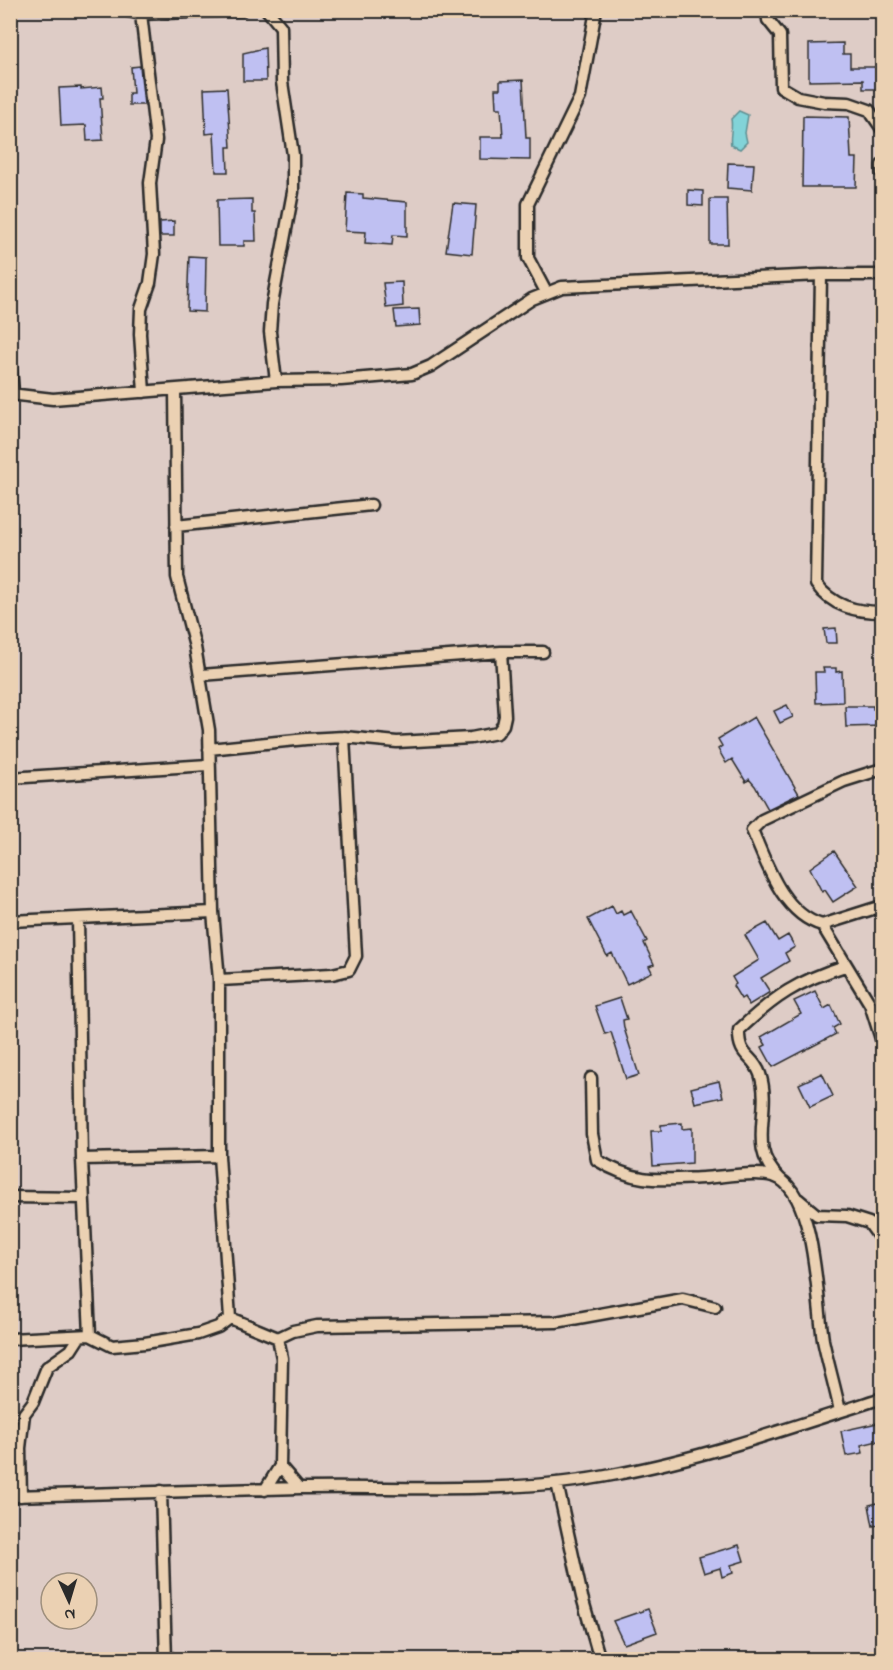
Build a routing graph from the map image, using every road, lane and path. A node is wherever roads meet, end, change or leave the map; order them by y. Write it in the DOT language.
graph roads {
  1 [pos="124,10"];
  2 [pos="242,10"];
  3 [pos="267,10"];
  4 [pos="596,10"];
  5 [pos="767,10"];
  6 [pos="141,14"];
  7 [pos="882,129"];
  8 [pos="882,165"];
  9 [pos="882,173"];
  10 [pos="821,275"];
  11 [pos="882,275"];
  12 [pos="546,292"];
  13 [pos="10,357"];
  14 [pos="276,381"];
  15 [pos="176,390"];
  16 [pos="144,392"];
  17 [pos="12,393"];
  18 [pos="371,505"];
  19 [pos="176,526"];
  20 [pos="882,612"];
  21 [pos="543,651"];
  22 [pos="501,652"];
  23 [pos="201,675"];
  24 [pos="344,737"];
  25 [pos="209,749"];
  26 [pos="208,765"];
  27 [pos="882,769"];
  28 [pos="10,778"];
  29 [pos="882,906"];
  30 [pos="213,912"];
  31 [pos="78,918"];
  32 [pos="10,921"];
  33 [pos="822,925"];
  34 [pos="846,966"];
  35 [pos="219,980"];
  36 [pos="882,1042"];
  37 [pos="591,1077"];
  38 [pos="219,1156"];
  39 [pos="82,1159"];
  40 [pos="780,1179"];
  41 [pos="10,1197"];
  42 [pos="83,1198"];
  43 [pos="798,1198"];
  44 [pos="882,1241"];
  45 [pos="715,1307"];
  46 [pos="230,1318"];
  47 [pos="85,1335"];
  48 [pos="278,1338"];
  49 [pos="10,1339"];
  50 [pos="882,1398"];
  51 [pos="840,1411"];
  52 [pos="280,1466"];
  53 [pos="557,1483"];
  54 [pos="299,1488"];
  55 [pos="265,1490"];
  56 [pos="161,1491"];
  57 [pos="16,1496"];
  58 [pos="166,1659"];
  59 [pos="600,1659"];
  1 -- 6 [label="street"];
  2 -- 6 [label="street"];
  3 -- 14 [label="street"];
  4 -- 12 [label="street"];
  5 -- 7 [label="street"];
  6 -- 16 [label="street"];
  8 -- 9 [label="street"];
  10 -- 11 [label="street"];
  10 -- 12 [label="street"];
  10 -- 20 [label="street"];
  12 -- 14 [label="street"];
  13 -- 17 [label="street"];
  14 -- 15 [label="street"];
  15 -- 16 [label="street"];
  15 -- 19 [label="street"];
  16 -- 17 [label="street"];
  18 -- 19 [label="street"];
  19 -- 23 [label="street"];
  21 -- 22 [label="street"];
  22 -- 23 [label="street"];
  22 -- 24 [label="street"];
  23 -- 25 [label="street"];
  24 -- 25 [label="street"];
  24 -- 35 [label="street"];
  25 -- 26 [label="street"];
  26 -- 28 [label="street"];
  26 -- 30 [label="street"];
  27 -- 33 [label="street"];
  29 -- 33 [label="street"];
  30 -- 31 [label="street"];
  30 -- 35 [label="street"];
  31 -- 32 [label="street"];
  31 -- 39 [label="street"];
  33 -- 34 [label="street"];
  34 -- 36 [label="street"];
  34 -- 40 [label="street"];
  35 -- 38 [label="street"];
  37 -- 40 [label="street"];
  38 -- 39 [label="street"];
  38 -- 46 [label="street"];
  39 -- 42 [label="street"];
  40 -- 43 [label="street"];
  41 -- 42 [label="street"];
  42 -- 47 [label="street"];
  43 -- 44 [label="street"];
  43 -- 51 [label="street"];
  45 -- 48 [label="street"];
  46 -- 47 [label="street"];
  46 -- 48 [label="street"];
  47 -- 49 [label="street"];
  47 -- 57 [label="street"];
  48 -- 52 [label="street"];
  50 -- 51 [label="street"];
  51 -- 53 [label="street"];
  52 -- 54 [label="street"];
  52 -- 55 [label="street"];
  53 -- 54 [label="street"];
  53 -- 59 [label="street"];
  54 -- 55 [label="street"];
  55 -- 56 [label="street"];
  56 -- 57 [label="street"];
  56 -- 58 [label="street"];
}
